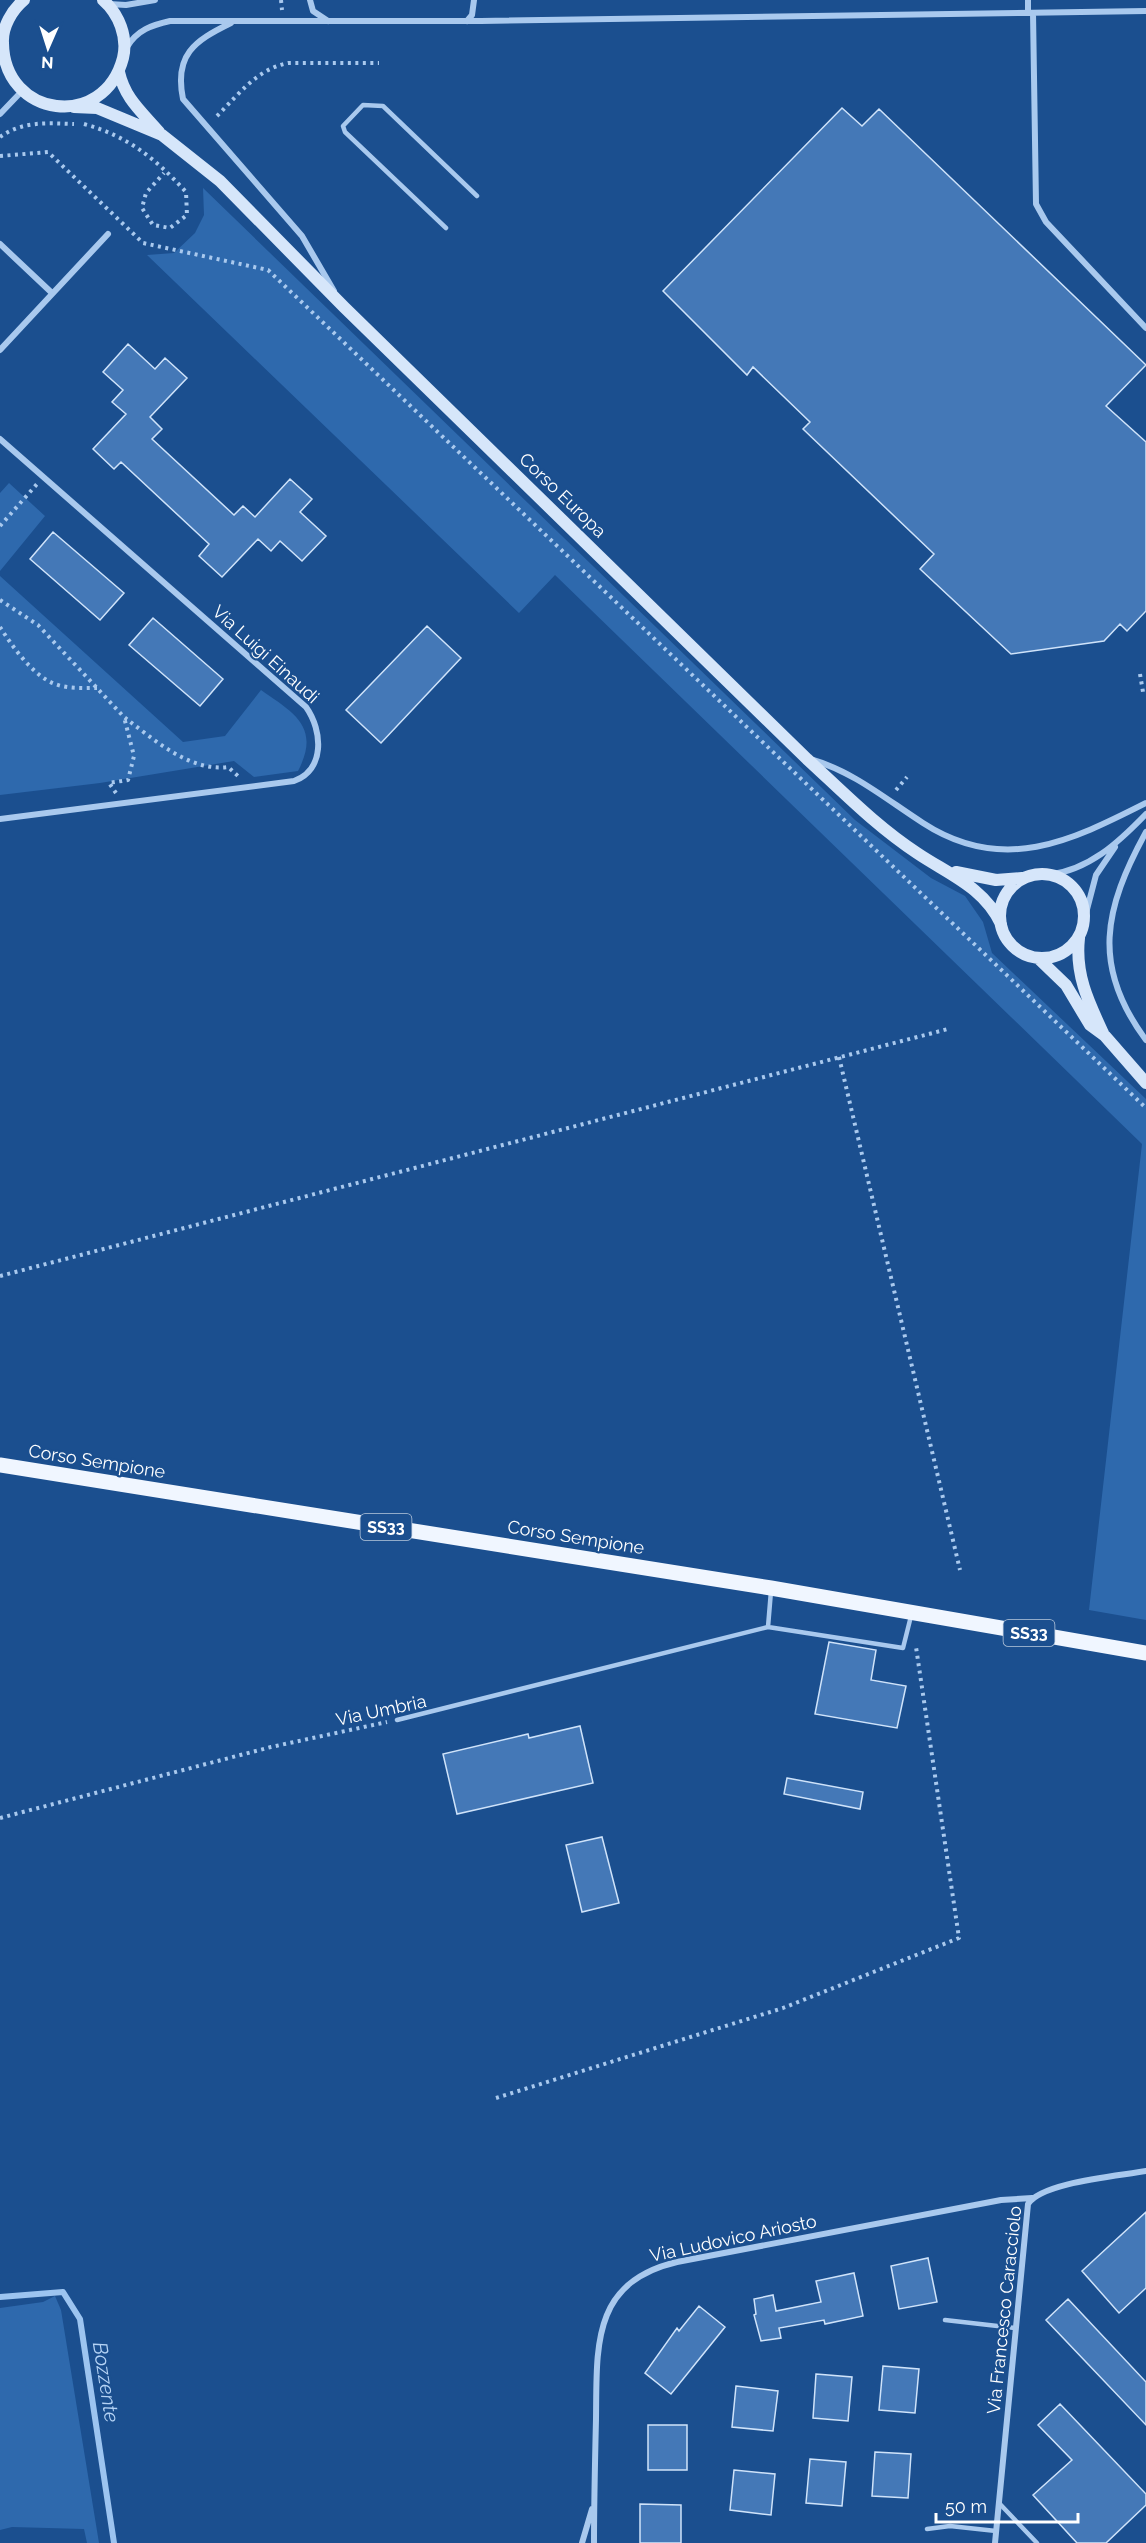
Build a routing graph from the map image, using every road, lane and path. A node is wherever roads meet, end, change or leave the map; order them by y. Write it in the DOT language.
graph roads {
  1 [pos="24,0"];
  2 [pos="155,0"];
  3 [pos="310,0"];
  4 [pos="474,0"];
  5 [pos="1028,0"];
  6 [pos="106,2"];
  7 [pos="1146,11"];
  8 [pos="1031,13"];
  9 [pos="329,21"];
  10 [pos="467,21"];
  11 [pos="233,22"];
  12 [pos="1,34"];
  13 [pos="124,52"];
  14 [pos="379,63"];
  15 [pos="119,72"];
  16 [pos="22,91"];
  17 [pos="74,106"];
  18 [pos="0,114"];
  19 [pos="218,116"];
  20 [pos="162,135"];
  21 [pos="0,137"];
  22 [pos="0,156"];
  23 [pos="164,173"];
  24 [pos="477,196"];
  25 [pos="446,228"];
  26 [pos="108,234"];
  27 [pos="0,244"];
  28 [pos="52,293"];
  29 [pos="344,307"];
  30 [pos="1146,328"];
  31 [pos="0,350"];
  32 [pos="0,439"];
  33 [pos="43,477"];
  34 [pos="0,526"];
  35 [pos="0,600"];
  36 [pos="0,627"];
  37 [pos="1140,674"];
  38 [pos="98,688"];
  39 [pos="1146,695"];
  40 [pos="124,717"];
  41 [pos="807,759"];
  42 [pos="907,777"];
  43 [pos="252,787"];
  44 [pos="887,800"];
  45 [pos="124,803"];
  46 [pos="1146,803"];
  47 [pos="1146,814"];
  48 [pos="0,819"];
  49 [pos="1146,832"];
  50 [pos="1119,841"];
  51 [pos="948,870"];
  52 [pos="1048,875"];
  53 [pos="1029,876"];
  54 [pos="1085,917"];
  55 [pos="1001,924"];
  56 [pos="1079,937"];
  57 [pos="1039,958"];
  58 [pos="948,1029"];
  59 [pos="1105,1036"];
  60 [pos="1146,1040"];
  61 [pos="839,1057"];
  62 [pos="1146,1083"];
  63 [pos="1146,1108"];
  64 [pos="0,1276"];
  65 [pos="0,1465"];
  66 [pos="960,1570"];
  67 [pos="771,1588"];
  68 [pos="912,1614"];
  69 [pos="768,1627"];
  70 [pos="916,1645"];
  71 [pos="1146,1653"];
  72 [pos="397,1720"];
  73 [pos="0,1818"];
  74 [pos="496,2098"];
  75 [pos="1146,2171"];
  76 [pos="1032,2198"];
  77 [pos="945,2320"];
  78 [pos="1015,2328"];
  79 [pos="594,2500"];
  80 [pos="999,2503"];
  81 [pos="927,2529"];
  82 [pos="996,2531"];
  83 [pos="582,2543"];
  84 [pos="594,2543"];
  85 [pos="995,2543"];
  86 [pos="1037,2543"];
  1 -- 12 [label="main road"];
  2 -- 6 [label="street"];
  3 -- 9 [label="street"];
  4 -- 10 [label="street"];
  5 -- 8 [label="street"];
  6 -- 13 [label="main road"];
  7 -- 8 [label="street"];
  8 -- 10 [label="street"];
  8 -- 30 [label="street"];
  9 -- 10 [label="street"];
  9 -- 11 [label="street"];
  11 -- 13 [label="street"];
  11 -- 29 [label="street"];
  12 -- 16 [label="main road"];
  13 -- 15 [label="main road"];
  14 -- 19 [label="path"];
  15 -- 17 [label="main road"];
  15 -- 20 [label="main road, Corso Europa"];
  16 -- 17 [label="main road, Corso Europa"];
  16 -- 18 [label="street"];
  17 -- 20 [label="main road, Corso Europa"];
  20 -- 29 [label="main road, Corso Europa"];
  21 -- 23 [label="path"];
  22 -- 63 [label="path"];
  24 -- 25 [label="lane"];
  26 -- 28 [label="street"];
  27 -- 28 [label="street"];
  28 -- 31 [label="street"];
  29 -- 41 [label="main road, Corso Europa"];
  32 -- 33 [label="street, Via Luigi Einaudi"];
  33 -- 34 [label="path"];
  33 -- 43 [label="street, Via Luigi Einaudi"];
  35 -- 38 [label="path"];
  36 -- 38 [label="path"];
  37 -- 39 [label="path"];
  38 -- 40 [label="path"];
  40 -- 43 [label="path"];
  40 -- 45 [label="path"];
  41 -- 44 [label="street"];
  41 -- 51 [label="main road, Corso Europa"];
  42 -- 44 [label="path"];
  43 -- 45 [label="street, Via Luigi Einaudi"];
  44 -- 46 [label="street"];
  45 -- 48 [label="street, Via Luigi Einaudi"];
  47 -- 50 [label="street"];
  49 -- 60 [label="street"];
  50 -- 52 [label="street"];
  50 -- 54 [label="street"];
  51 -- 53 [label="main road, Corso Europa"];
  51 -- 55 [label="main road, Corso Europa"];
  52 -- 53 [label="main road"];
  52 -- 54 [label="main road"];
  53 -- 55 [label="main road"];
  54 -- 56 [label="main road"];
  55 -- 57 [label="main road"];
  56 -- 57 [label="main road"];
  56 -- 59 [label="main road"];
  57 -- 59 [label="main road"];
  58 -- 61 [label="path"];
  59 -- 62 [label="main road"];
  61 -- 64 [label="path"];
  61 -- 66 [label="path"];
  65 -- 67 [label="main road, Corso Sempione / SS33"];
  67 -- 68 [label="main road, Corso Sempione / SS33"];
  67 -- 69 [label="lane"];
  68 -- 69 [label="lane"];
  68 -- 71 [label="main road, Corso Sempione / SS33"];
  69 -- 72 [label="lane, Via Umbria"];
  70 -- 74 [label="path"];
  72 -- 73 [label="path, Via Umbria"];
  75 -- 76 [label="street, Via Francesco Caracciolo"];
  76 -- 78 [label="street, Via Francesco Caracciolo"];
  76 -- 79 [label="street, Via Ludovico Ariosto"];
  77 -- 78 [label="lane"];
  78 -- 80 [label="street, Via Francesco Caracciolo"];
  79 -- 83 [label="street, Via Ludovico Ariosto"];
  79 -- 84 [label="street, Via Ludovico Ariosto"];
  80 -- 82 [label="street, Via Francesco Caracciolo"];
  80 -- 86 [label="lane"];
  81 -- 82 [label="lane"];
  82 -- 85 [label="street, Via Francesco Caracciolo"];
}
